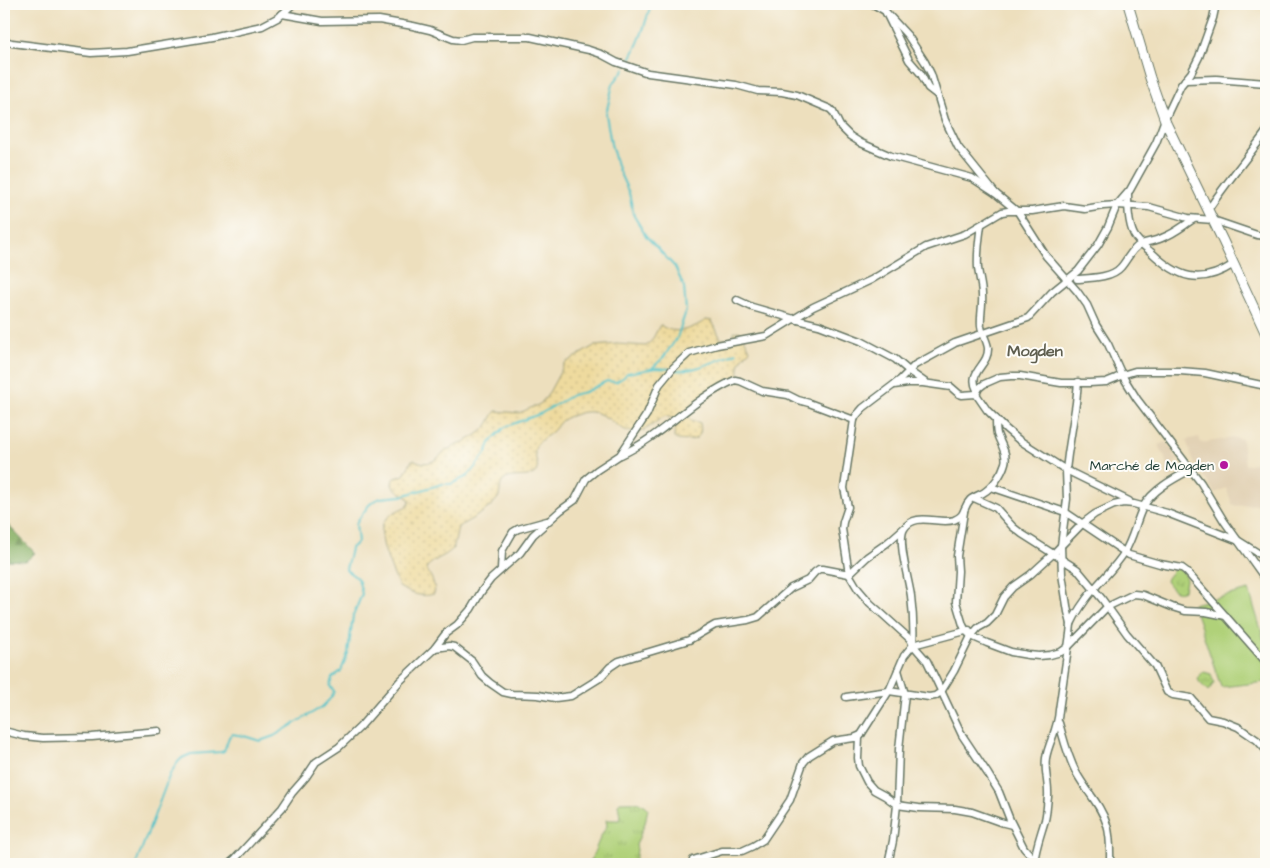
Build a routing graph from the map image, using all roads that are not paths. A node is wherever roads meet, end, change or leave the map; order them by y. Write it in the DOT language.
graph roads {
  1 [pos="293,4"];
  2 [pos="873,4"];
  3 [pos="882,4"];
  4 [pos="1128,4"];
  5 [pos="1216,4"];
  6 [pos="885,11"];
  7 [pos="282,14"];
  8 [pos="4,41"];
  9 [pos="1185,80"];
  10 [pos="1266,83"];
  11 [pos="938,96"];
  12 [pos="1165,119"];
  13 [pos="1266,132"];
  14 [pos="994,193"];
  15 [pos="1128,193"];
  16 [pos="1117,205"];
  17 [pos="1128,206"];
  18 [pos="1208,210"];
  19 [pos="1018,212"];
  20 [pos="1194,219"];
  21 [pos="1213,220"];
  22 [pos="981,225"];
  23 [pos="1266,236"];
  24 [pos="1142,244"];
  25 [pos="1234,264"];
  26 [pos="1078,271"];
  27 [pos="1077,279"];
  28 [pos="1066,280"];
  29 [pos="1077,291"];
  30 [pos="737,300"];
  31 [pos="794,319"];
  32 [pos="982,333"];
  33 [pos="1266,334"];
  34 [pos="909,371"];
  35 [pos="1122,375"];
  36 [pos="1078,382"];
  37 [pos="928,384"];
  38 [pos="893,385"];
  39 [pos="1266,386"];
  40 [pos="976,392"];
  41 [pos="996,419"];
  42 [pos="854,420"];
  43 [pos="620,455"];
  44 [pos="1192,469"];
  45 [pos="1066,470"];
  46 [pos="991,486"];
  47 [pos="974,498"];
  48 [pos="1134,504"];
  49 [pos="1144,506"];
  50 [pos="964,512"];
  51 [pos="1065,512"];
  52 [pos="548,521"];
  53 [pos="1083,523"];
  54 [pos="904,528"];
  55 [pos="1239,541"];
  56 [pos="1061,546"];
  57 [pos="1125,552"];
  58 [pos="1053,554"];
  59 [pos="1061,558"];
  60 [pos="1266,558"];
  61 [pos="501,569"];
  62 [pos="849,574"];
  63 [pos="1266,580"];
  64 [pos="1094,588"];
  65 [pos="1107,607"];
  66 [pos="1226,616"];
  67 [pos="1071,624"];
  68 [pos="969,634"];
  69 [pos="913,645"];
  70 [pos="1068,647"];
  71 [pos="434,649"];
  72 [pos="1266,662"];
  73 [pos="898,670"];
  74 [pos="889,691"];
  75 [pos="941,692"];
  76 [pos="905,694"];
  77 [pos="846,697"];
  78 [pos="1058,722"];
  79 [pos="4,731"];
  80 [pos="159,731"];
  81 [pos="861,735"];
  82 [pos="1266,750"];
  83 [pos="897,805"];
  84 [pos="1012,825"];
  85 [pos="693,860"];
  86 [pos="1034,861"];
  87 [pos="229,864"];
  88 [pos="888,864"];
  89 [pos="1044,864"];
  90 [pos="1110,864"];
  1 -- 7 [label="street"];
  2 -- 6 [label="street"];
  3 -- 6 [label="street"];
  4 -- 12 [label="street"];
  5 -- 9 [label="street"];
  6 -- 11 [label="street"];
  6 -- 11 [label="street"];
  7 -- 8 [label="street"];
  7 -- 14 [label="street"];
  9 -- 10 [label="street"];
  9 -- 12 [label="street"];
  11 -- 14 [label="street"];
  12 -- 15 [label="street"];
  12 -- 18 [label="street"];
  13 -- 18 [label="street"];
  14 -- 19 [label="street"];
  15 -- 16 [label="street"];
  15 -- 17 [label="street"];
  16 -- 17 [label="street"];
  16 -- 19 [label="street"];
  16 -- 26 [label="street"];
  17 -- 20 [label="street"];
  17 -- 24 [label="street"];
  18 -- 21 [label="street"];
  19 -- 22 [label="street"];
  19 -- 28 [label="street"];
  20 -- 21 [label="street"];
  20 -- 24 [label="street"];
  21 -- 23 [label="street"];
  21 -- 25 [label="street"];
  22 -- 31 [label="street"];
  22 -- 32 [label="street"];
  24 -- 25 [label="street"];
  24 -- 27 [label="street"];
  25 -- 33 [label="street"];
  26 -- 27 [label="street"];
  26 -- 28 [label="street"];
  27 -- 29 [label="street"];
  28 -- 29 [label="street"];
  28 -- 32 [label="street"];
  29 -- 35 [label="street"];
  30 -- 31 [label="street"];
  31 -- 34 [label="street"];
  31 -- 43 [label="street"];
  32 -- 34 [label="street"];
  32 -- 40 [label="street"];
  34 -- 37 [label="street"];
  34 -- 38 [label="street"];
  35 -- 36 [label="street"];
  35 -- 39 [label="street"];
  35 -- 44 [label="street"];
  36 -- 40 [label="street"];
  36 -- 45 [label="street"];
  37 -- 38 [label="street"];
  37 -- 40 [label="street"];
  38 -- 42 [label="street"];
  40 -- 41 [label="street"];
  41 -- 45 [label="street"];
  41 -- 46 [label="street"];
  42 -- 43 [label="street"];
  42 -- 62 [label="street"];
  43 -- 52 [label="street"];
  44 -- 49 [label="street"];
  44 -- 55 [label="street"];
  45 -- 48 [label="street"];
  45 -- 51 [label="street"];
  46 -- 47 [label="street"];
  46 -- 51 [label="street"];
  47 -- 50 [label="street"];
  47 -- 58 [label="street"];
  48 -- 49 [label="street"];
  48 -- 53 [label="street"];
  49 -- 55 [label="street"];
  49 -- 57 [label="street"];
  50 -- 54 [label="street"];
  50 -- 68 [label="street"];
  51 -- 53 [label="street"];
  51 -- 56 [label="street"];
  52 -- 61 [label="street"];
  52 -- 61 [label="street"];
  53 -- 56 [label="street"];
  53 -- 57 [label="street"];
  54 -- 62 [label="street"];
  54 -- 69 [label="street"];
  55 -- 60 [label="street"];
  55 -- 63 [label="street"];
  56 -- 58 [label="street"];
  56 -- 59 [label="street"];
  57 -- 64 [label="street"];
  57 -- 66 [label="street"];
  58 -- 59 [label="street"];
  58 -- 68 [label="street"];
  59 -- 64 [label="street"];
  59 -- 67 [label="street"];
  61 -- 71 [label="street"];
  62 -- 69 [label="street"];
  62 -- 71 [label="street"];
  64 -- 65 [label="street"];
  64 -- 67 [label="street"];
  65 -- 66 [label="street"];
  65 -- 70 [label="street"];
  65 -- 82 [label="street"];
  66 -- 72 [label="street"];
  67 -- 70 [label="street"];
  68 -- 69 [label="street"];
  68 -- 70 [label="street"];
  68 -- 75 [label="street"];
  69 -- 73 [label="street"];
  69 -- 75 [label="street"];
  70 -- 78 [label="street"];
  71 -- 87 [label="street"];
  73 -- 74 [label="street"];
  73 -- 76 [label="street"];
  74 -- 76 [label="street"];
  74 -- 77 [label="street"];
  74 -- 81 [label="street"];
  75 -- 76 [label="street"];
  75 -- 84 [label="street"];
  76 -- 83 [label="street"];
  78 -- 86 [label="street"];
  78 -- 90 [label="street"];
  79 -- 80 [label="street"];
  81 -- 83 [label="street"];
  81 -- 85 [label="street"];
  83 -- 84 [label="street"];
  83 -- 88 [label="street"];
  84 -- 86 [label="street"];
  86 -- 89 [label="street"];
}
